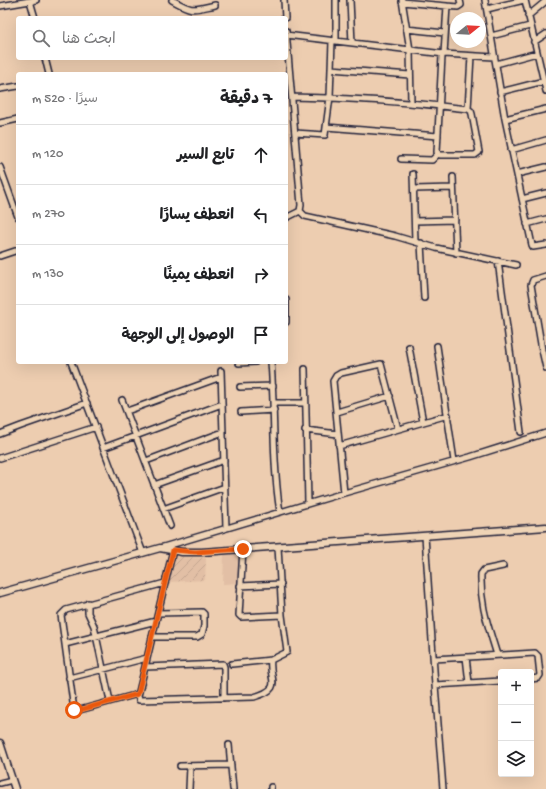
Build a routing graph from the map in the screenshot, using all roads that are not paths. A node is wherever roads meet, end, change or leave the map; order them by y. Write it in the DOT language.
graph roads {
  1 [pos="33,0"];
  2 [pos="172,0"];
  3 [pos="284,0"];
  4 [pos="336,0"];
  5 [pos="350,0"];
  6 [pos="460,0"];
  7 [pos="485,0"];
  8 [pos="524,0"];
  9 [pos="402,1"];
  10 [pos="546,1"];
  11 [pos="12,2"];
  12 [pos="216,5"];
  13 [pos="0,6"];
  14 [pos="447,6"];
  15 [pos="487,9"];
  16 [pos="35,16"];
  17 [pos="285,16"];
  18 [pos="528,16"];
  19 [pos="530,26"];
  20 [pos="406,29"];
  21 [pos="445,33"];
  22 [pos="546,34"];
  23 [pos="288,35"];
  24 [pos="491,36"];
  25 [pos="334,41"];
  26 [pos="534,42"];
  27 [pos="352,43"];
  28 [pos="410,50"];
  29 [pos="537,53"];
  30 [pos="444,54"];
  31 [pos="288,55"];
  32 [pos="471,56"];
  33 [pos="494,57"];
  34 [pos="46,60"];
  35 [pos="496,64"];
  36 [pos="331,69"];
  37 [pos="544,70"];
  38 [pos="48,72"];
  39 [pos="410,75"];
  40 [pos="544,81"];
  41 [pos="16,86"];
  42 [pos="0,89"];
  43 [pos="546,91"];
  44 [pos="500,92"];
  45 [pos="292,96"];
  46 [pos="330,98"];
  47 [pos="411,103"];
  48 [pos="440,106"];
  49 [pos="468,109"];
  50 [pos="546,109"];
  51 [pos="16,119"];
  52 [pos="505,119"];
  53 [pos="0,123"];
  54 [pos="326,127"];
  55 [pos="295,133"];
  56 [pos="438,136"];
  57 [pos="546,140"];
  58 [pos="511,150"];
  59 [pos="438,154"];
  60 [pos="401,159"];
  61 [pos="0,167"];
  62 [pos="546,167"];
  63 [pos="413,174"];
  64 [pos="516,174"];
  65 [pos="453,177"];
  66 [pos="3,182"];
  67 [pos="453,188"];
  68 [pos="414,189"];
  69 [pos="546,193"];
  70 [pos="522,199"];
  71 [pos="300,211"];
  72 [pos="16,212"];
  73 [pos="288,217"];
  74 [pos="546,219"];
  75 [pos="455,220"];
  76 [pos="414,222"];
  77 [pos="527,224"];
  78 [pos="418,242"];
  79 [pos="546,245"];
  80 [pos="16,251"];
  81 [pos="456,253"];
  82 [pos="0,256"];
  83 [pos="498,261"];
  84 [pos="516,265"];
  85 [pos="546,276"];
  86 [pos="424,298"];
  87 [pos="437,346"];
  88 [pos="408,347"];
  89 [pos="72,364"];
  90 [pos="271,364"];
  91 [pos="546,368"];
  92 [pos="305,369"];
  93 [pos="221,371"];
  94 [pos="221,377"];
  95 [pos="273,386"];
  96 [pos="240,387"];
  97 [pos="390,396"];
  98 [pos="122,400"];
  99 [pos="87,403"];
  100 [pos="274,403"];
  101 [pos="305,403"];
  102 [pos="222,404"];
  103 [pos="274,410"];
  104 [pos="127,411"];
  105 [pos="241,412"];
  106 [pos="337,412"];
  107 [pos="448,415"];
  108 [pos="423,422"];
  109 [pos="96,427"];
  110 [pos="398,429"];
  111 [pos="306,430"];
  112 [pos="223,432"];
  113 [pos="521,432"];
  114 [pos="546,433"];
  115 [pos="0,434"];
  116 [pos="338,434"];
  117 [pos="136,436"];
  118 [pos="339,446"];
  119 [pos="104,448"];
  120 [pos="0,458"];
  121 [pos="224,460"];
  122 [pos="146,461"];
  123 [pos="454,461"];
  124 [pos="154,485"];
  125 [pos="225,486"];
  126 [pos="344,492"];
  127 [pos="308,503"];
  128 [pos="163,509"];
  129 [pos="280,512"];
  130 [pos="170,526"];
  131 [pos="546,527"];
  132 [pos="226,528"];
  133 [pos="425,536"];
  134 [pos="278,547"];
  135 [pos="160,548"];
  136 [pos="243,549"];
  137 [pos="173,550"];
  138 [pos="143,552"];
  139 [pos="503,566"];
  140 [pos="165,583"];
  141 [pos="281,584"];
  142 [pos="240,586"];
  143 [pos="0,593"];
  144 [pos="88,604"];
  145 [pos="158,613"];
  146 [pos="282,615"];
  147 [pos="156,621"];
  148 [pos="96,636"];
  149 [pos="152,637"];
  150 [pos="65,644"];
  151 [pos="497,655"];
  152 [pos="466,657"];
  153 [pos="147,658"];
  154 [pos="434,659"];
  155 [pos="271,660"];
  156 [pos="232,664"];
  157 [pos="145,667"];
  158 [pos="104,669"];
  159 [pos="69,678"];
  160 [pos="534,679"];
  161 [pos="498,681"];
  162 [pos="469,683"];
  163 [pos="435,685"];
  164 [pos="138,694"];
  165 [pos="224,698"];
  166 [pos="110,702"];
  167 [pos="0,743"];
  168 [pos="230,745"];
  169 [pos="2,755"];
  170 [pos="231,765"];
  171 [pos="180,766"];
  172 [pos="190,766"];
  173 [pos="12,780"];
  174 [pos="0,783"];
  175 [pos="15,789"];
  176 [pos="190,789"];
  177 [pos="233,789"];
  178 [pos="443,789"];
  1 -- 11 [label="street"];
  1 -- 16 [label="street"];
  2 -- 12 [label="street"];
  3 -- 17 [label="street"];
  4 -- 25 [label="street"];
  5 -- 27 [label="street"];
  6 -- 14 [label="street"];
  7 -- 15 [label="street"];
  8 -- 15 [label="street"];
  8 -- 18 [label="street"];
  9 -- 14 [label="street"];
  9 -- 20 [label="street"];
  10 -- 18 [label="street"];
  11 -- 13 [label="street"];
  14 -- 21 [label="street"];
  15 -- 24 [label="street"];
  18 -- 19 [label="street"];
  19 -- 24 [label="street"];
  19 -- 26 [label="street"];
  20 -- 21 [label="street"];
  20 -- 28 [label="street"];
  21 -- 30 [label="street"];
  22 -- 26 [label="street"];
  23 -- 25 [label="street"];
  24 -- 33 [label="street"];
  25 -- 27 [label="street"];
  25 -- 36 [label="street"];
  26 -- 29 [label="street"];
  27 -- 28 [label="street"];
  28 -- 30 [label="street"];
  28 -- 39 [label="street"];
  29 -- 35 [label="street"];
  29 -- 37 [label="street"];
  30 -- 32 [label="street"];
  30 -- 48 [label="street"];
  31 -- 45 [label="street"];
  32 -- 33 [label="street"];
  32 -- 49 [label="street"];
  33 -- 35 [label="street"];
  34 -- 38 [label="street"];
  35 -- 44 [label="street"];
  36 -- 39 [label="street"];
  36 -- 46 [label="street"];
  37 -- 40 [label="street"];
  39 -- 47 [label="street"];
  40 -- 43 [label="street"];
  40 -- 44 [label="street"];
  41 -- 42 [label="street"];
  44 -- 52 [label="street"];
  45 -- 46 [label="street"];
  45 -- 55 [label="street"];
  46 -- 47 [label="street"];
  46 -- 54 [label="street"];
  47 -- 48 [label="street"];
  48 -- 49 [label="street"];
  48 -- 56 [label="street"];
  49 -- 59 [label="street"];
  50 -- 52 [label="street"];
  51 -- 53 [label="street"];
  52 -- 58 [label="street"];
  54 -- 55 [label="street"];
  54 -- 56 [label="street"];
  55 -- 71 [label="street"];
  56 -- 59 [label="street"];
  57 -- 58 [label="street"];
  58 -- 64 [label="street"];
  59 -- 60 [label="street"];
  61 -- 66 [label="street"];
  62 -- 64 [label="street"];
  63 -- 68 [label="street"];
  64 -- 70 [label="street"];
  65 -- 67 [label="street"];
  66 -- 72 [label="street"];
  67 -- 68 [label="street"];
  67 -- 75 [label="street"];
  68 -- 76 [label="street"];
  69 -- 70 [label="street"];
  70 -- 77 [label="street"];
  71 -- 73 [label="street"];
  71 -- 78 [label="street"];
  74 -- 77 [label="street"];
  75 -- 76 [label="street"];
  75 -- 81 [label="street"];
  76 -- 78 [label="street"];
  77 -- 79 [label="street"];
  78 -- 81 [label="street"];
  78 -- 86 [label="street"];
  80 -- 82 [label="street"];
  81 -- 83 [label="street"];
  83 -- 84 [label="street"];
  83 -- 113 [label="street"];
  85 -- 91 [label="street"];
  87 -- 107 [label="street"];
  88 -- 108 [label="street"];
  89 -- 99 [label="street"];
  90 -- 95 [label="street"];
  92 -- 101 [label="street"];
  93 -- 94 [label="street"];
  94 -- 102 [label="street"];
  94 -- 104 [label="street"];
  95 -- 96 [label="street"];
  95 -- 100 [label="street"];
  97 -- 106 [label="street"];
  97 -- 106 [label="street"];
  97 -- 110 [label="street"];
  98 -- 104 [label="street"];
  99 -- 109 [label="street"];
  99 -- 115 [label="street"];
  100 -- 101 [label="street"];
  100 -- 103 [label="street"];
  101 -- 111 [label="street"];
  102 -- 112 [label="street"];
  102 -- 117 [label="street"];
  103 -- 105 [label="street"];
  103 -- 129 [label="street"];
  104 -- 117 [label="street"];
  106 -- 116 [label="street"];
  107 -- 108 [label="street"];
  107 -- 123 [label="street"];
  108 -- 110 [label="street"];
  109 -- 119 [label="street"];
  109 -- 120 [label="street"];
  110 -- 118 [label="street"];
  111 -- 116 [label="street"];
  111 -- 127 [label="street"];
  112 -- 121 [label="street"];
  112 -- 122 [label="street"];
  114 -- 123 [label="street"];
  116 -- 118 [label="street"];
  117 -- 119 [label="street"];
  117 -- 122 [label="street"];
  118 -- 126 [label="street"];
  119 -- 138 [label="street"];
  121 -- 124 [label="street"];
  121 -- 125 [label="street"];
  122 -- 124 [label="street"];
  123 -- 126 [label="street"];
  124 -- 128 [label="street"];
  125 -- 128 [label="street"];
  125 -- 132 [label="street"];
  126 -- 127 [label="street"];
  127 -- 129 [label="street"];
  128 -- 130 [label="street"];
  129 -- 132 [label="street"];
  131 -- 133 [label="main road"];
  132 -- 135 [label="street"];
  133 -- 134 [label="main road"];
  133 -- 154 [label="street"];
  134 -- 136 [label="main road"];
  134 -- 141 [label="street"];
  135 -- 137 [label="main road"];
  135 -- 138 [label="main road"];
  136 -- 137 [label="main road"];
  136 -- 142 [label="street"];
  137 -- 140 [label="street"];
  138 -- 143 [label="main road"];
  139 -- 151 [label="street"];
  140 -- 144 [label="street"];
  140 -- 145 [label="street"];
  141 -- 142 [label="street"];
  141 -- 146 [label="street"];
  142 -- 146 [label="street"];
  144 -- 148 [label="street"];
  144 -- 150 [label="street"];
  145 -- 147 [label="street"];
  145 -- 149 [label="street"];
  146 -- 155 [label="street"];
  147 -- 148 [label="street"];
  147 -- 149 [label="street"];
  148 -- 150 [label="street"];
  148 -- 158 [label="street"];
  149 -- 153 [label="street"];
  150 -- 159 [label="street"];
  151 -- 152 [label="street"];
  151 -- 160 [label="street"];
  152 -- 154 [label="street"];
  152 -- 162 [label="street"];
  153 -- 157 [label="street"];
  153 -- 158 [label="street"];
  154 -- 163 [label="street"];
  155 -- 156 [label="street"];
  155 -- 165 [label="street"];
  157 -- 164 [label="street"];
  157 -- 165 [label="street"];
  158 -- 159 [label="street"];
  158 -- 166 [label="street"];
  159 -- 166 [label="street"];
  161 -- 162 [label="street"];
  162 -- 163 [label="street"];
  163 -- 178 [label="street"];
  164 -- 165 [label="street"];
  164 -- 166 [label="street"];
  167 -- 169 [label="main road"];
  168 -- 170 [label="street"];
  169 -- 173 [label="main road"];
  170 -- 172 [label="street"];
  170 -- 177 [label="street"];
  171 -- 172 [label="street"];
  172 -- 176 [label="street"];
  173 -- 174 [label="street"];
  173 -- 175 [label="main road"];
}
